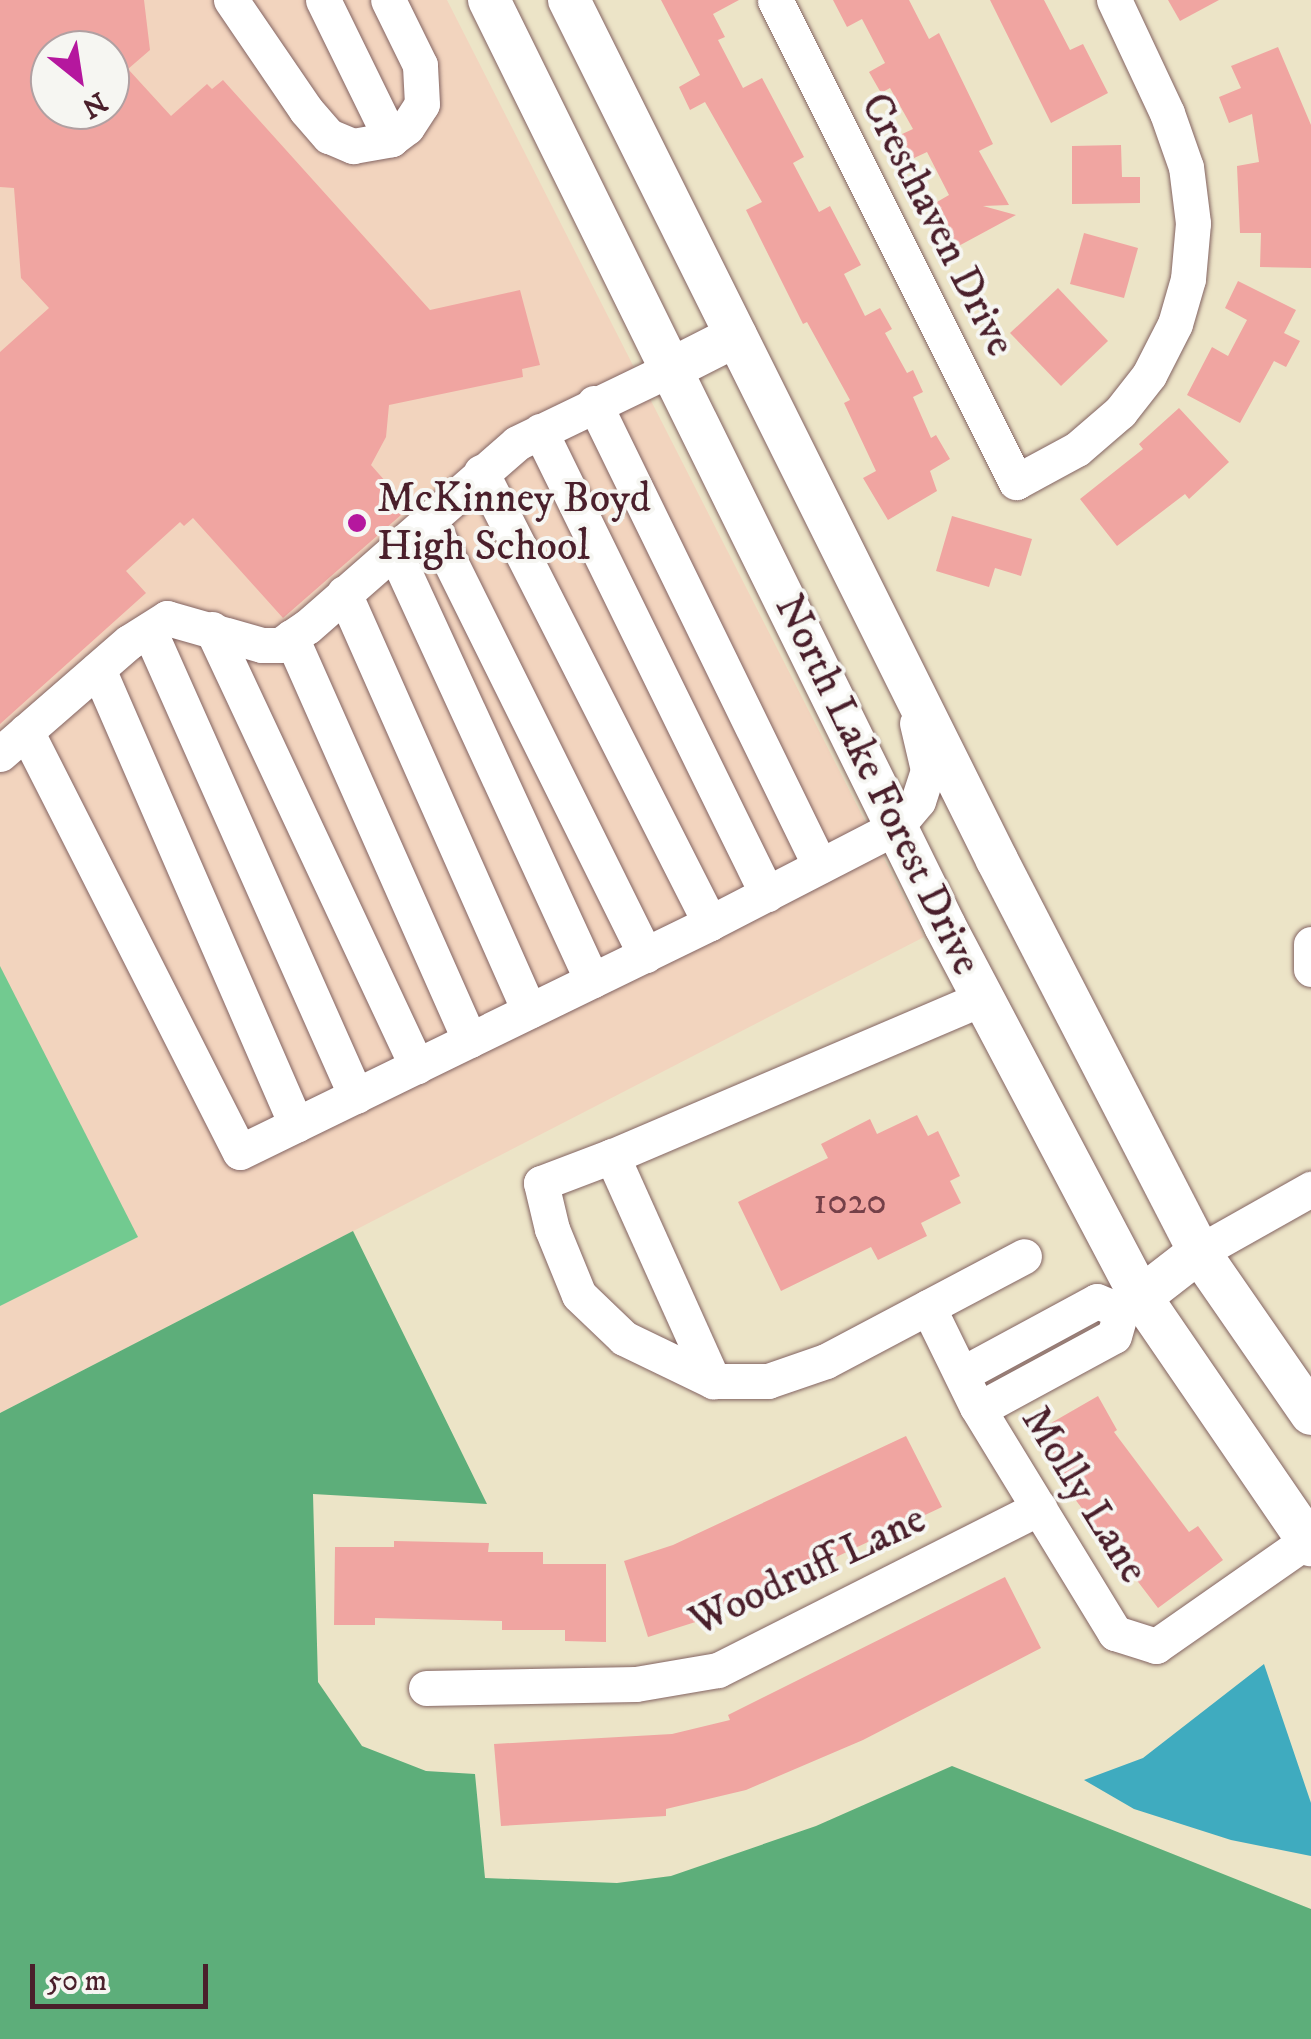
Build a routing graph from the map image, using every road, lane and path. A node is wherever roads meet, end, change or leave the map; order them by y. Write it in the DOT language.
graph roads {
  1 [pos="231,0"];
  2 [pos="323,0"];
  3 [pos="388,0"];
  4 [pos="489,0"];
  5 [pos="569,0"];
  6 [pos="775,0"];
  7 [pos="1114,0"];
  8 [pos="391,138"];
  9 [pos="736,336"];
  10 [pos="671,369"];
  11 [pos="594,403"];
  12 [pos="540,431"];
  13 [pos="481,472"];
  14 [pos="430,519"];
  15 [pos="394,550"];
  16 [pos="344,594"];
  17 [pos="149,630"];
  18 [pos="212,630"];
  19 [pos="291,638"];
  20 [pos="98,669"];
  21 [pos="907,680"];
  22 [pos="13,743"];
  23 [pos="896,827"];
  24 [pos="820,866"];
  25 [pos="767,894"];
  26 [pos="710,924"];
  27 [pos="1310,944"];
  28 [pos="646,955"];
  29 [pos="1311,969"];
  30 [pos="592,981"];
  31 [pos="983,998"];
  32 [pos="529,1012"];
  33 [pos="470,1040"];
  34 [pos="417,1066"];
  35 [pos="356,1096"];
  36 [pos="296,1125"];
  37 [pos="612,1156"];
  38 [pos="1311,1190"];
  39 [pos="1198,1252"];
  40 [pos="1024,1256"];
  41 [pos="1131,1304"];
  42 [pos="928,1307"];
  43 [pos="962,1374"];
  44 [pos="713,1381"];
  45 [pos="978,1410"];
  46 [pos="1311,1414"];
  47 [pos="1039,1508"];
  48 [pos="1310,1542"];
  49 [pos="426,1688"];
  1 -- 8 [label="street"];
  2 -- 8 [label="street"];
  3 -- 8 [label="street"];
  4 -- 10 [label="main road, North Lake Forest Drive"];
  5 -- 9 [label="main road, North Lake Forest Drive"];
  6 -- 7 [label="street, Cresthaven Drive"];
  9 -- 10 [label="main road"];
  9 -- 21 [label="main road, North Lake Forest Drive"];
  10 -- 11 [label="street"];
  10 -- 23 [label="main road, North Lake Forest Drive"];
  11 -- 12 [label="street"];
  11 -- 24 [label="street"];
  12 -- 13 [label="street"];
  12 -- 25 [label="street"];
  13 -- 14 [label="street"];
  13 -- 26 [label="street"];
  14 -- 15 [label="street"];
  14 -- 28 [label="street"];
  15 -- 16 [label="street"];
  15 -- 30 [label="street"];
  16 -- 19 [label="street"];
  16 -- 32 [label="street"];
  17 -- 18 [label="street"];
  17 -- 20 [label="street"];
  17 -- 35 [label="street"];
  18 -- 19 [label="street"];
  18 -- 34 [label="street"];
  19 -- 33 [label="street"];
  20 -- 22 [label="street"];
  20 -- 36 [label="street"];
  21 -- 23 [label="street"];
  21 -- 39 [label="main road, North Lake Forest Drive"];
  22 -- 36 [label="street"];
  23 -- 24 [label="street"];
  23 -- 31 [label="main road, North Lake Forest Drive"];
  24 -- 25 [label="street"];
  25 -- 26 [label="street"];
  26 -- 28 [label="street"];
  27 -- 29 [label="street"];
  28 -- 30 [label="street"];
  30 -- 32 [label="street"];
  31 -- 37 [label="street"];
  31 -- 41 [label="main road, North Lake Forest Drive"];
  32 -- 33 [label="street"];
  33 -- 34 [label="street"];
  34 -- 35 [label="street"];
  35 -- 36 [label="street"];
  37 -- 44 [label="street"];
  37 -- 44 [label="street"];
  38 -- 39 [label="street"];
  39 -- 41 [label="main road"];
  39 -- 46 [label="main road, North Lake Forest Drive"];
  40 -- 42 [label="street"];
  41 -- 43 [label="street"];
  41 -- 45 [label="street"];
  41 -- 48 [label="main road, North Lake Forest Drive"];
  42 -- 43 [label="street, Molly Lane"];
  42 -- 44 [label="street"];
  43 -- 45 [label="street, Molly Lane"];
  45 -- 47 [label="street, Molly Lane"];
  47 -- 48 [label="street, Molly Lane"];
  47 -- 49 [label="street, Woodruff Lane"];
}
